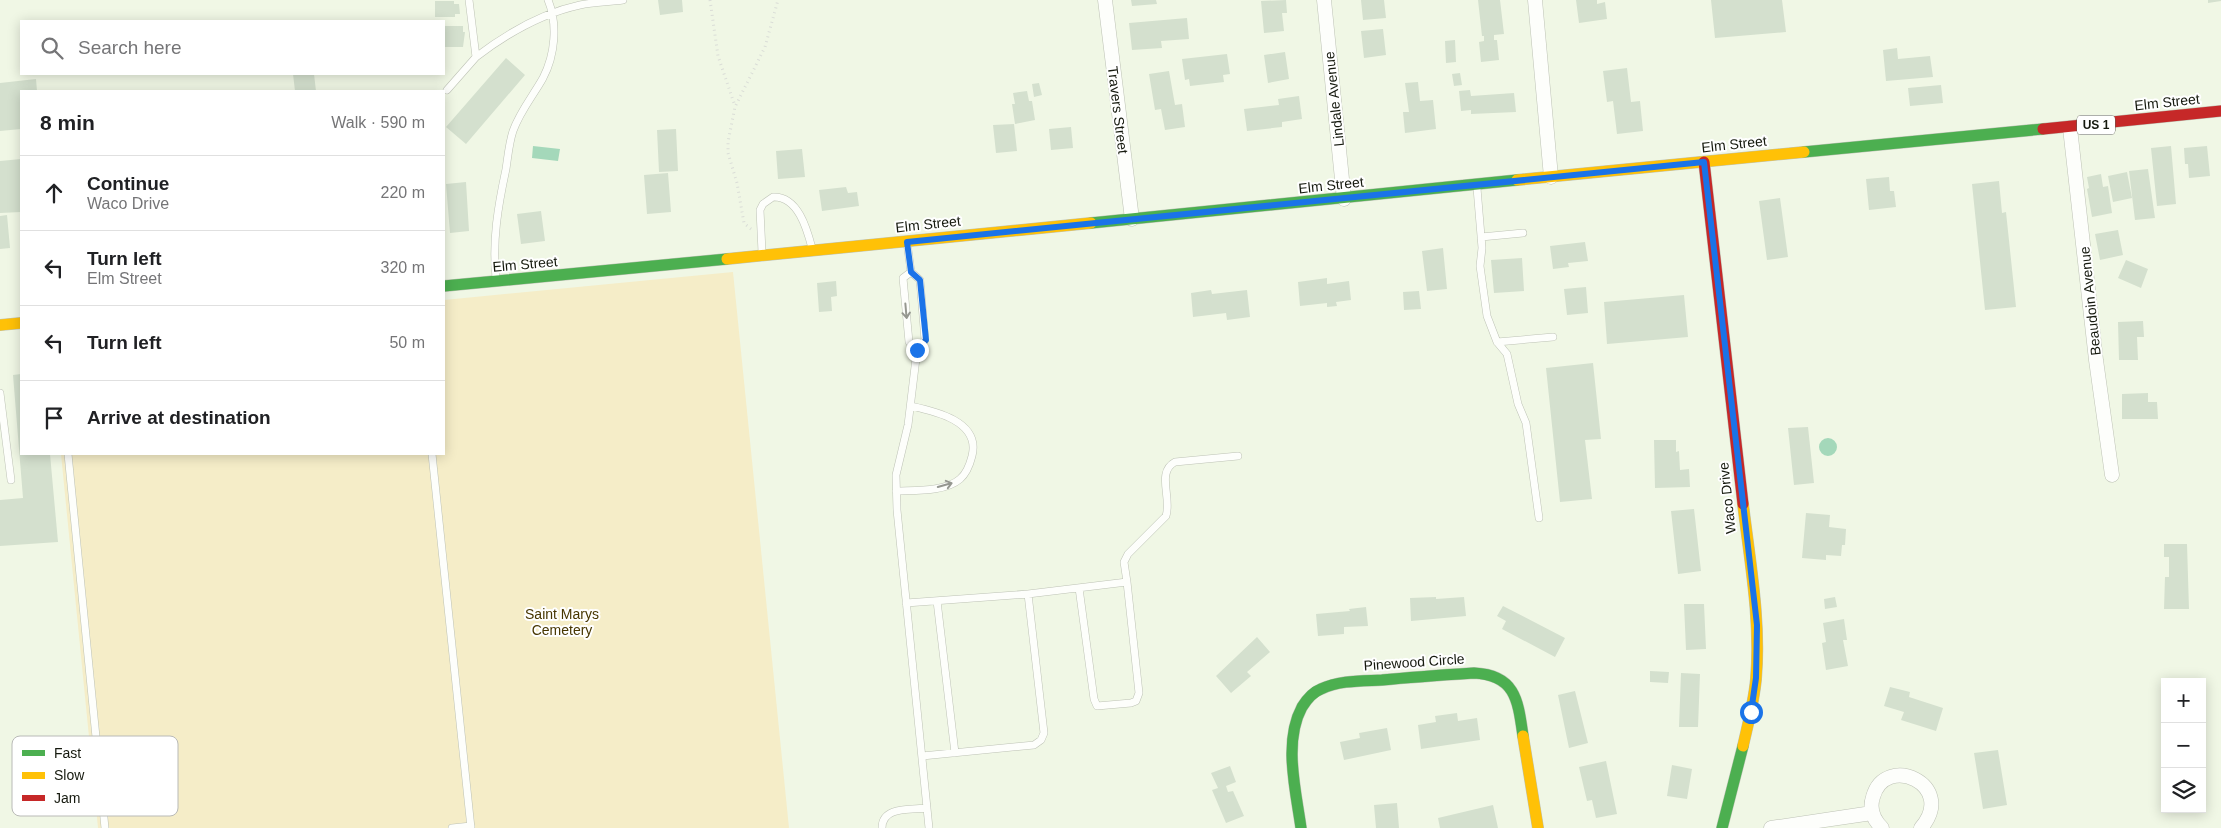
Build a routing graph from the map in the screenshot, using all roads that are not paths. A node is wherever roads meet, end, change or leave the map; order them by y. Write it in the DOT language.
graph roads {
  1 [pos="469,0"];
  2 [pos="548,0"];
  3 [pos="623,0"];
  4 [pos="1105,0"];
  5 [pos="1324,0"];
  6 [pos="1535,0"];
  7 [pos="552,14"];
  8 [pos="476,56"];
  9 [pos="447,90"];
  10 [pos="2221,112"];
  11 [pos="2070,128"];
  12 [pos="1704,162"];
  13 [pos="1551,177"];
  14 [pos="1477,185"];
  15 [pos="1344,199"];
  16 [pos="1132,219"];
  17 [pos="1522,233"];
  18 [pos="1481,237"];
  19 [pos="907,242"];
  20 [pos="813,251"];
  21 [pos="762,255"];
  22 [pos="911,272"];
  23 [pos="497,281"];
  24 [pos="445,286"];
  25 [pos="20,323"];
  26 [pos="0,325"];
  27 [pos="1553,337"];
  28 [pos="1497,342"];
  29 [pos="917,350"];
  30 [pos="0,393"];
  31 [pos="911,406"];
  32 [pos="68,455"];
  33 [pos="432,455"];
  34 [pos="1238,456"];
  35 [pos="2112,475"];
  36 [pos="11,480"];
  37 [pos="896,491"];
  38 [pos="1539,518"];
  39 [pos="1127,582"];
  40 [pos="1079,588"];
  41 [pos="1028,594"];
  42 [pos="937,601"];
  43 [pos="906,603"];
  44 [pos="97,736"];
  45 [pos="955,753"];
  46 [pos="922,756"];
  47 [pos="927,808"];
  48 [pos="1872,813"];
  49 [pos="471,827"];
  50 [pos="452,828"];
  51 [pos="882,828"];
  52 [pos="930,828"];
  53 [pos="1301,828"];
  54 [pos="1538,828"];
  55 [pos="1722,828"];
  56 [pos="1771,828"];
  57 [pos="1882,828"];
  58 [pos="1921,828"];
  1 -- 8 [label="lane"];
  2 -- 7 [label="lane"];
  3 -- 7 [label="lane"];
  4 -- 16 [label="street, Travers Street"];
  5 -- 15 [label="street, Lindale Avenue"];
  6 -- 13 [label="street"];
  7 -- 8 [label="lane"];
  7 -- 23 [label="lane"];
  8 -- 9 [label="lane"];
  10 -- 11 [label="main road, Elm Street / US 1"];
  11 -- 12 [label="main road, Elm Street / US 1"];
  11 -- 35 [label="street, Beaudoin Avenue"];
  12 -- 13 [label="main road, Elm Street / US 1"];
  12 -- 55 [label="main road, Waco Drive"];
  13 -- 14 [label="main road, Elm Street / US 1"];
  14 -- 15 [label="main road, Elm Street / US 1"];
  14 -- 18 [label="lane"];
  15 -- 16 [label="main road, Elm Street / US 1"];
  16 -- 19 [label="main road, Elm Street / US 1"];
  17 -- 18 [label="lane"];
  18 -- 28 [label="lane"];
  19 -- 20 [label="main road, Elm Street / US 1"];
  19 -- 22 [label="lane"];
  20 -- 21 [label="main road, Elm Street / US 1"];
  20 -- 21 [label="lane"];
  21 -- 23 [label="main road, Elm Street / US 1"];
  22 -- 29 [label="lane, one-way"];
  22 -- 29 [label="lane"];
  23 -- 24 [label="main road, Elm Street / US 1"];
  25 -- 26 [label="main road"];
  27 -- 28 [label="lane"];
  28 -- 38 [label="lane"];
  29 -- 31 [label="lane"];
  30 -- 36 [label="lane"];
  31 -- 37 [label="lane"];
  37 -- 31 [label="lane, one-way"];
  32 -- 44 [label="lane"];
  33 -- 49 [label="lane"];
  34 -- 39 [label="lane"];
  37 -- 43 [label="lane"];
  39 -- 40 [label="lane"];
  39 -- 40 [label="lane"];
  40 -- 41 [label="lane"];
  41 -- 42 [label="lane"];
  41 -- 45 [label="lane"];
  42 -- 43 [label="lane"];
  42 -- 45 [label="lane"];
  43 -- 46 [label="lane"];
  45 -- 46 [label="lane"];
  46 -- 47 [label="lane"];
  47 -- 51 [label="lane"];
  47 -- 52 [label="lane"];
  48 -- 56 [label="street"];
  48 -- 57 [label="street"];
  48 -- 58 [label="street"];
  49 -- 50 [label="lane"];
  53 -- 54 [label="main road, Pinewood Circle"];
}
